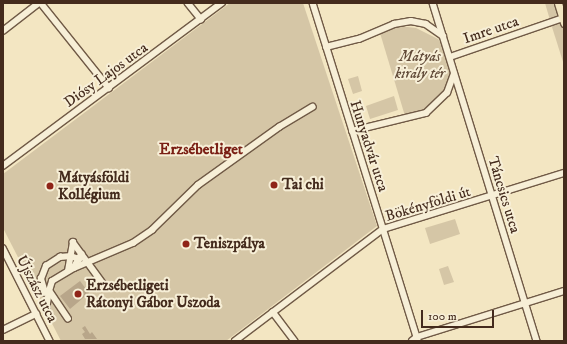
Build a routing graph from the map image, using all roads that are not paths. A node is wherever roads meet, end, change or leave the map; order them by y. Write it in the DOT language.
graph roads {
  1 [pos="40,3"];
  2 [pos="188,3"];
  3 [pos="222,3"];
  4 [pos="313,3"];
  5 [pos="433,3"];
  6 [pos="558,3"];
  7 [pos="201,19"];
  8 [pos="563,21"];
  9 [pos="3,31"];
  10 [pos="443,36"];
  11 [pos="326,47"];
  12 [pos="450,57"];
  13 [pos="454,74"];
  14 [pos="108,88"];
  15 [pos="312,107"];
  16 [pos="352,131"];
  17 [pos="3,166"];
  18 [pos="564,174"];
  19 [pos="492,197"];
  20 [pos="383,229"];
  21 [pos="4,252"];
  22 [pos="70,256"];
  23 [pos="81,256"];
  24 [pos="88,262"];
  25 [pos="74,268"];
  26 [pos="68,272"];
  27 [pos="104,286"];
  28 [pos="564,291"];
  29 [pos="44,293"];
  30 [pos="525,304"];
  31 [pos="46,310"];
  32 [pos="273,312"];
  33 [pos="36,314"];
  34 [pos="68,319"];
  35 [pos="3,330"];
  36 [pos="416,340"];
  37 [pos="50,341"];
  38 [pos="235,341"];
  39 [pos="295,341"];
  40 [pos="537,341"];
  1 -- 9 [label="street"];
  1 -- 14 [label="street"];
  2 -- 7 [label="street"];
  3 -- 7 [label="street, Diósy Lajos utca"];
  4 -- 11 [label="street, Hunyadvár utca"];
  5 -- 10 [label="street, Táncsics utca"];
  6 -- 8 [label="main road"];
  7 -- 14 [label="street, Diósy Lajos utca"];
  8 -- 12 [label="street, Imre utca"];
  10 -- 11 [label="street"];
  10 -- 12 [label="street, Táncsics utca"];
  11 -- 16 [label="street, Hunyadvár utca"];
  12 -- 13 [label="street, Táncsics utca"];
  13 -- 16 [label="street"];
  13 -- 19 [label="street, Táncsics utca"];
  14 -- 17 [label="street, Diósy Lajos utca"];
  15 -- 24 [label="street"];
  16 -- 20 [label="street, Hunyadvár utca"];
  18 -- 19 [label="street, Bökényföldi út"];
  19 -- 20 [label="street, Bökényföldi út"];
  19 -- 30 [label="street, Táncsics utca"];
  20 -- 32 [label="street, Bökényföldi út"];
  20 -- 36 [label="street, Hunyadvár utca"];
  21 -- 33 [label="street, Újszász utca"];
  22 -- 23 [label="street"];
  22 -- 23 [label="street"];
  22 -- 26 [label="street"];
  22 -- 29 [label="street"];
  23 -- 24 [label="street"];
  23 -- 25 [label="street"];
  24 -- 25 [label="street"];
  24 -- 27 [label="street"];
  25 -- 26 [label="street"];
  26 -- 29 [label="street"];
  28 -- 30 [label="street"];
  29 -- 31 [label="street"];
  29 -- 34 [label="street"];
  30 -- 36 [label="street"];
  30 -- 40 [label="street, Táncsics utca"];
  32 -- 38 [label="street, Bökényföldi út"];
  32 -- 39 [label="street"];
  33 -- 35 [label="street"];
  33 -- 37 [label="street, Újszász utca"];
}
